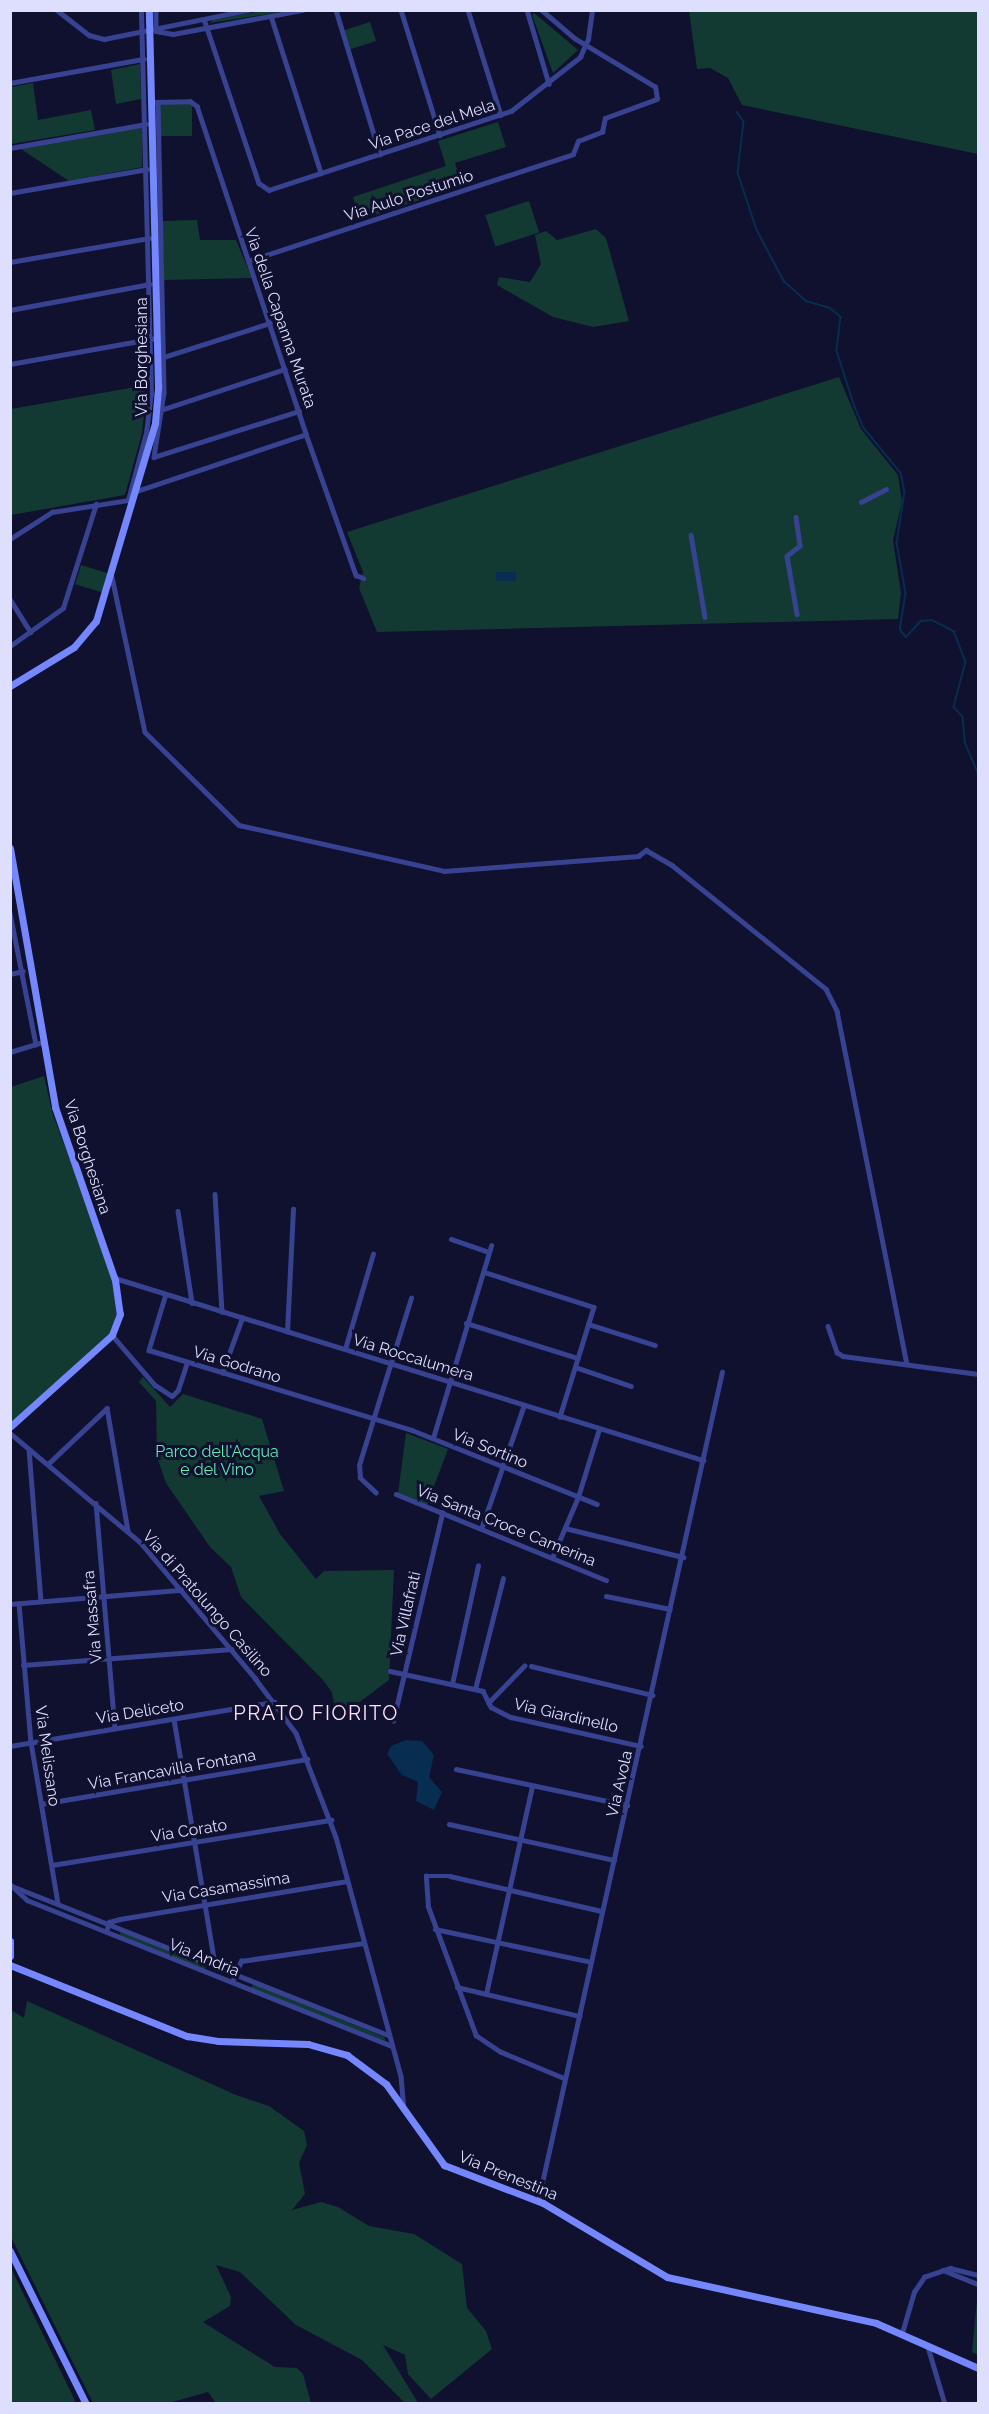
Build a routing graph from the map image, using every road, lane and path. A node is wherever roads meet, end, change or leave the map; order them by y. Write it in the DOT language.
graph roads {
  1 [pos="57,10"];
  2 [pos="141,10"];
  3 [pos="149,10"];
  4 [pos="156,10"];
  5 [pos="248,10"];
  6 [pos="303,10"];
  7 [pos="336,10"];
  8 [pos="401,10"];
  9 [pos="468,10"];
  10 [pos="527,10"];
  11 [pos="541,10"];
  12 [pos="592,10"];
  13 [pos="294,11"];
  14 [pos="228,12"];
  15 [pos="271,16"];
  16 [pos="204,19"];
  17 [pos="207,28"];
  18 [pos="149,32"];
  19 [pos="586,46"];
  20 [pos="146,59"];
  21 [pos="10,84"];
  22 [pos="549,84"];
  23 [pos="154,102"];
  24 [pos="501,116"];
  25 [pos="148,124"];
  26 [pos="440,135"];
  27 [pos="10,148"];
  28 [pos="380,154"];
  29 [pos="149,169"];
  30 [pos="321,173"];
  31 [pos="10,193"];
  32 [pos="151,238"];
  33 [pos="248,261"];
  34 [pos="10,262"];
  35 [pos="152,284"];
  36 [pos="10,310"];
  37 [pos="270,323"];
  38 [pos="153,339"];
  39 [pos="160,358"];
  40 [pos="10,364"];
  41 [pos="285,369"];
  42 [pos="154,395"];
  43 [pos="164,409"];
  44 [pos="299,411"];
  45 [pos="306,434"];
  46 [pos="886,489"];
  47 [pos="134,497"];
  48 [pos="861,502"];
  49 [pos="96,504"];
  50 [pos="796,517"];
  51 [pos="691,535"];
  52 [pos="10,537"];
  53 [pos="112,577"];
  54 [pos="363,578"];
  55 [pos="10,599"];
  56 [pos="797,614"];
  57 [pos="705,616"];
  58 [pos="32,632"];
  59 [pos="10,646"];
  60 [pos="10,686"];
  61 [pos="10,848"];
  62 [pos="10,913"];
  63 [pos="23,971"];
  64 [pos="10,975"];
  65 [pos="39,1043"];
  66 [pos="10,1052"];
  67 [pos="215,1194"];
  68 [pos="293,1209"];
  69 [pos="178,1211"];
  70 [pos="451,1239"];
  71 [pos="491,1246"];
  72 [pos="489,1252"];
  73 [pos="373,1254"];
  74 [pos="484,1272"];
  75 [pos="115,1278"];
  76 [pos="166,1294"];
  77 [pos="411,1298"];
  78 [pos="192,1302"];
  79 [pos="222,1312"];
  80 [pos="242,1318"];
  81 [pos="466,1323"];
  82 [pos="588,1324"];
  83 [pos="828,1326"];
  84 [pos="287,1332"];
  85 [pos="111,1335"];
  86 [pos="655,1345"];
  87 [pos="345,1350"];
  88 [pos="578,1358"];
  89 [pos="187,1362"];
  90 [pos="390,1364"];
  91 [pos="908,1364"];
  92 [pos="575,1367"];
  93 [pos="722,1372"];
  94 [pos="222,1373"];
  95 [pos="978,1374"];
  96 [pos="449,1382"];
  97 [pos="631,1386"];
  98 [pos="524,1405"];
  99 [pos="560,1417"];
  100 [pos="373,1420"];
  101 [pos="599,1429"];
  102 [pos="11,1431"];
  103 [pos="433,1438"];
  104 [pos="10,1442"];
  105 [pos="29,1449"];
  106 [pos="703,1460"];
  107 [pos="48,1464"];
  108 [pos="504,1467"];
  109 [pos="376,1493"];
  110 [pos="396,1494"];
  111 [pos="578,1497"];
  112 [pos="96,1503"];
  113 [pos="597,1504"];
  114 [pos="442,1513"];
  115 [pos="565,1528"];
  116 [pos="481,1529"];
  117 [pos="128,1531"];
  118 [pos="684,1557"];
  119 [pos="552,1558"];
  120 [pos="478,1566"];
  121 [pos="503,1578"];
  122 [pos="606,1580"];
  123 [pos="181,1590"];
  124 [pos="103,1596"];
  125 [pos="606,1596"];
  126 [pos="41,1601"];
  127 [pos="19,1603"];
  128 [pos="10,1604"];
  129 [pos="670,1609"];
  130 [pos="231,1649"];
  131 [pos="108,1659"];
  132 [pos="23,1665"];
  133 [pos="524,1666"];
  134 [pos="531,1666"];
  135 [pos="390,1671"];
  136 [pos="404,1674"];
  137 [pos="452,1684"];
  138 [pos="476,1689"];
  139 [pos="653,1695"];
  140 [pos="274,1702"];
  141 [pos="488,1703"];
  142 [pos="174,1719"];
  143 [pos="393,1721"];
  144 [pos="115,1728"];
  145 [pos="31,1742"];
  146 [pos="10,1746"];
  147 [pos="641,1746"];
  148 [pos="307,1760"];
  149 [pos="456,1769"];
  150 [pos="183,1781"];
  151 [pos="532,1786"];
  152 [pos="42,1804"];
  153 [pos="627,1805"];
  154 [pos="331,1820"];
  155 [pos="449,1824"];
  156 [pos="520,1839"];
  157 [pos="194,1842"];
  158 [pos="614,1860"];
  159 [pos="52,1866"];
  160 [pos="347,1881"];
  161 [pos="11,1885"];
  162 [pos="508,1890"];
  163 [pos="58,1903"];
  164 [pos="203,1903"];
  165 [pos="602,1911"];
  166 [pos="56,1912"];
  167 [pos="109,1922"];
  168 [pos="435,1929"];
  169 [pos="106,1932"];
  170 [pos="10,1941"];
  171 [pos="497,1942"];
  172 [pos="364,1943"];
  173 [pos="10,1956"];
  174 [pos="591,1962"];
  175 [pos="10,1965"];
  176 [pos="215,1965"];
  177 [pos="235,1973"];
  178 [pos="232,1982"];
  179 [pos="457,1987"];
  180 [pos="486,1994"];
  181 [pos="580,2016"];
  182 [pos="389,2035"];
  183 [pos="392,2046"];
  184 [pos="565,2079"];
  185 [pos="404,2108"];
  186 [pos="538,2201"];
  187 [pos="10,2251"];
  188 [pos="941,2269"];
  189 [pos="978,2275"];
  190 [pos="978,2284"];
  191 [pos="902,2333"];
  192 [pos="927,2344"];
  193 [pos="978,2368"];
  194 [pos="86,2403"];
  195 [pos="945,2403"];
  1 -- 18 [label="street"];
  2 -- 18 [label="street, Via Borghesiana"];
  3 -- 18 [label="street, Via Borghesiana"];
  4 -- 18 [label="street, Via Borghesiana"];
  5 -- 14 [label="street"];
  6 -- 13 [label="street"];
  7 -- 28 [label="street"];
  8 -- 26 [label="street"];
  9 -- 24 [label="street"];
  10 -- 22 [label="street"];
  11 -- 19 [label="street"];
  12 -- 19 [label="street"];
  13 -- 15 [label="street"];
  14 -- 16 [label="street"];
  15 -- 17 [label="street"];
  15 -- 30 [label="street"];
  16 -- 17 [label="street"];
  16 -- 18 [label="street"];
  17 -- 18 [label="street"];
  17 -- 30 [label="street, Via Pace del Mela"];
  18 -- 20 [label="street, Via Borghesiana"];
  19 -- 22 [label="street, Via Pace del Mela"];
  19 -- 33 [label="street, Via Aulo Postumio"];
  20 -- 21 [label="street"];
  20 -- 23 [label="street, Via Borghesiana"];
  20 -- 25 [label="street, Via Borghesiana"];
  22 -- 24 [label="street, Via Pace del Mela"];
  23 -- 25 [label="street, Via Borghesiana"];
  23 -- 33 [label="street, Via della Capanna Murata"];
  23 -- 39 [label="street, Via Borghesiana"];
  24 -- 26 [label="street, Via Pace del Mela"];
  25 -- 27 [label="street"];
  25 -- 29 [label="street, Via Borghesiana"];
  26 -- 28 [label="street, Via Pace del Mela"];
  28 -- 30 [label="street, Via Pace del Mela"];
  29 -- 31 [label="street"];
  29 -- 32 [label="street, Via Borghesiana"];
  32 -- 34 [label="street"];
  32 -- 35 [label="street, Via Borghesiana"];
  33 -- 37 [label="street, Via della Capanna Murata"];
  35 -- 36 [label="street"];
  35 -- 38 [label="street, Via Borghesiana"];
  37 -- 39 [label="street"];
  37 -- 41 [label="street, Via della Capanna Murata"];
  38 -- 39 [label="street, Via Borghesiana"];
  38 -- 40 [label="street"];
  38 -- 42 [label="street, Via Borghesiana"];
  39 -- 42 [label="street, Via Borghesiana"];
  39 -- 43 [label="street, Via Borghesiana"];
  41 -- 43 [label="street"];
  41 -- 44 [label="street, Via della Capanna Murata"];
  42 -- 47 [label="street, Via Borghesiana"];
  42 -- 47 [label="street, Via Borghesiana"];
  43 -- 44 [label="street, Via Borghesiana"];
  44 -- 45 [label="street, Via della Capanna Murata"];
  45 -- 47 [label="street"];
  45 -- 54 [label="street, Via della Capanna Murata"];
  46 -- 48 [label="street"];
  47 -- 49 [label="street"];
  47 -- 53 [label="street, Via Borghesiana"];
  49 -- 52 [label="street"];
  49 -- 58 [label="street"];
  50 -- 56 [label="street"];
  51 -- 57 [label="street"];
  53 -- 60 [label="street, Via Borghesiana"];
  53 -- 91 [label="street"];
  55 -- 58 [label="street"];
  58 -- 59 [label="street"];
  61 -- 65 [label="street, Via Borghesiana"];
  62 -- 63 [label="street"];
  63 -- 64 [label="street"];
  63 -- 65 [label="street"];
  65 -- 66 [label="street"];
  65 -- 75 [label="street, Via Borghesiana"];
  67 -- 79 [label="street"];
  68 -- 84 [label="street"];
  69 -- 78 [label="street"];
  70 -- 72 [label="street"];
  71 -- 72 [label="street"];
  72 -- 74 [label="street"];
  73 -- 87 [label="street"];
  74 -- 81 [label="street"];
  74 -- 82 [label="street"];
  75 -- 76 [label="street, Via Roccalumera"];
  75 -- 85 [label="street, Via Borghesiana"];
  76 -- 78 [label="street, Via Roccalumera"];
  76 -- 89 [label="street, Via Godrano"];
  77 -- 90 [label="street"];
  78 -- 79 [label="street, Via Roccalumera"];
  79 -- 80 [label="street, Via Roccalumera"];
  80 -- 84 [label="street, Via Roccalumera"];
  80 -- 94 [label="street"];
  81 -- 88 [label="street"];
  81 -- 96 [label="street"];
  82 -- 86 [label="street"];
  82 -- 88 [label="street"];
  83 -- 91 [label="street"];
  84 -- 87 [label="street, Via Roccalumera"];
  85 -- 89 [label="street"];
  85 -- 102 [label="street"];
  87 -- 90 [label="street, Via Roccalumera"];
  88 -- 92 [label="street"];
  89 -- 94 [label="street, Via Godrano"];
  90 -- 96 [label="street, Via Roccalumera"];
  90 -- 100 [label="street"];
  91 -- 95 [label="street"];
  92 -- 97 [label="street"];
  92 -- 99 [label="street"];
  93 -- 106 [label="street, Via Avola"];
  94 -- 100 [label="street, Via Godrano"];
  96 -- 98 [label="street, Via Roccalumera"];
  96 -- 103 [label="street"];
  98 -- 99 [label="street, Via Roccalumera"];
  98 -- 108 [label="street"];
  99 -- 101 [label="street, Via Roccalumera"];
  100 -- 103 [label="street, Via Sortino"];
  100 -- 109 [label="street"];
  101 -- 106 [label="street, Via Roccalumera"];
  101 -- 111 [label="street"];
  102 -- 104 [label="street"];
  102 -- 105 [label="street, Via di Pratolungo Casilino"];
  103 -- 108 [label="street, Via Sortino"];
  105 -- 107 [label="street, Via di Pratolungo Casilino"];
  105 -- 126 [label="street"];
  106 -- 118 [label="street, Via Avola"];
  107 -- 112 [label="street, Via di Pratolungo Casilino"];
  107 -- 117 [label="street"];
  108 -- 111 [label="street, Via Sortino"];
  108 -- 116 [label="street"];
  110 -- 114 [label="street, Via Santa Croce Camerina"];
  111 -- 113 [label="street, Via Sortino"];
  111 -- 115 [label="street"];
  112 -- 117 [label="street, Via di Pratolungo Casilino"];
  112 -- 124 [label="street, Via Massafra"];
  114 -- 116 [label="street, Via Santa Croce Camerina"];
  114 -- 136 [label="street, Via Villafrati"];
  115 -- 118 [label="street"];
  115 -- 119 [label="street"];
  116 -- 119 [label="street, Via Santa Croce Camerina"];
  117 -- 123 [label="street, Via di Pratolungo Casilino"];
  118 -- 129 [label="street, Via Avola"];
  119 -- 122 [label="street, Via Santa Croce Camerina"];
  120 -- 137 [label="street"];
  121 -- 138 [label="street"];
  123 -- 124 [label="street"];
  123 -- 130 [label="street, Via di Pratolungo Casilino"];
  124 -- 126 [label="street"];
  124 -- 131 [label="street, Via Massafra"];
  125 -- 129 [label="street"];
  126 -- 127 [label="street"];
  127 -- 128 [label="street"];
  127 -- 132 [label="street, Via Melissano"];
  129 -- 139 [label="street, Via Avola"];
  130 -- 131 [label="street"];
  130 -- 140 [label="street, Via di Pratolungo Casilino"];
  131 -- 132 [label="street"];
  131 -- 144 [label="street, Via Massafra"];
  132 -- 145 [label="street, Via Melissano"];
  133 -- 141 [label="street"];
  134 -- 139 [label="street"];
  135 -- 136 [label="street"];
  136 -- 137 [label="street"];
  136 -- 143 [label="street, Via Villafrati"];
  137 -- 138 [label="street"];
  138 -- 141 [label="street, Via Giardinello"];
  139 -- 147 [label="street, Via Avola"];
  140 -- 142 [label="street, Via Deliceto"];
  140 -- 148 [label="street, Via di Pratolungo Casilino"];
  141 -- 147 [label="street, Via Giardinello"];
  142 -- 144 [label="street, Via Deliceto"];
  142 -- 150 [label="street"];
  144 -- 145 [label="street, Via Deliceto"];
  145 -- 146 [label="street, Via Deliceto"];
  145 -- 152 [label="street, Via Melissano"];
  147 -- 153 [label="street, Via Avola"];
  148 -- 150 [label="street, Via Francavilla Fontana"];
  148 -- 154 [label="street, Via di Pratolungo Casilino"];
  149 -- 151 [label="street"];
  150 -- 152 [label="street, Via Francavilla Fontana"];
  150 -- 157 [label="street"];
  151 -- 153 [label="street"];
  151 -- 156 [label="street"];
  152 -- 159 [label="street, Via Melissano"];
  153 -- 158 [label="street, Via Avola"];
  154 -- 157 [label="street, Via Corato"];
  154 -- 160 [label="street, Via di Pratolungo Casilino"];
  155 -- 156 [label="street"];
  156 -- 158 [label="street"];
  156 -- 162 [label="street"];
  157 -- 159 [label="street, Via Corato"];
  157 -- 164 [label="street"];
  158 -- 165 [label="street, Via Avola"];
  159 -- 163 [label="street, Via Melissano"];
  160 -- 164 [label="street, Via Casamassima"];
  160 -- 172 [label="street, Via di Pratolungo Casilino"];
  161 -- 163 [label="street, Via Andria"];
  161 -- 166 [label="street, Via Andria"];
  162 -- 165 [label="street"];
  162 -- 168 [label="street"];
  162 -- 171 [label="street"];
  163 -- 166 [label="street, Via Melissano"];
  163 -- 167 [label="street, Via Andria"];
  164 -- 167 [label="street, Via Casamassima"];
  164 -- 176 [label="street"];
  165 -- 174 [label="street, Via Avola"];
  166 -- 169 [label="street, Via Andria"];
  167 -- 169 [label="street"];
  167 -- 176 [label="street, Via Andria"];
  168 -- 171 [label="street"];
  168 -- 179 [label="street"];
  169 -- 178 [label="street, Via Andria"];
  170 -- 173 [label="street"];
  171 -- 174 [label="street"];
  171 -- 180 [label="street"];
  172 -- 177 [label="street"];
  172 -- 182 [label="street, Via di Pratolungo Casilino"];
  174 -- 181 [label="street, Via Avola"];
  175 -- 185 [label="street, Via Prenestina"];
  176 -- 177 [label="street, Via Andria"];
  177 -- 178 [label="street"];
  177 -- 182 [label="street, Via Andria"];
  178 -- 183 [label="street, Via Andria"];
  179 -- 180 [label="street"];
  179 -- 184 [label="street"];
  180 -- 181 [label="street"];
  181 -- 184 [label="street, Via Avola"];
  182 -- 183 [label="street, Via di Pratolungo Casilino"];
  183 -- 185 [label="street, Via di Pratolungo Casilino"];
  184 -- 186 [label="street, Via Avola"];
  185 -- 186 [label="street, Via Prenestina"];
  186 -- 191 [label="street, Via Prenestina"];
  187 -- 194 [label="street"];
  188 -- 189 [label="street"];
  188 -- 190 [label="street"];
  188 -- 191 [label="street"];
  191 -- 192 [label="street, Via Prenestina"];
  192 -- 193 [label="street, Via Prenestina"];
  192 -- 195 [label="street"];
}
